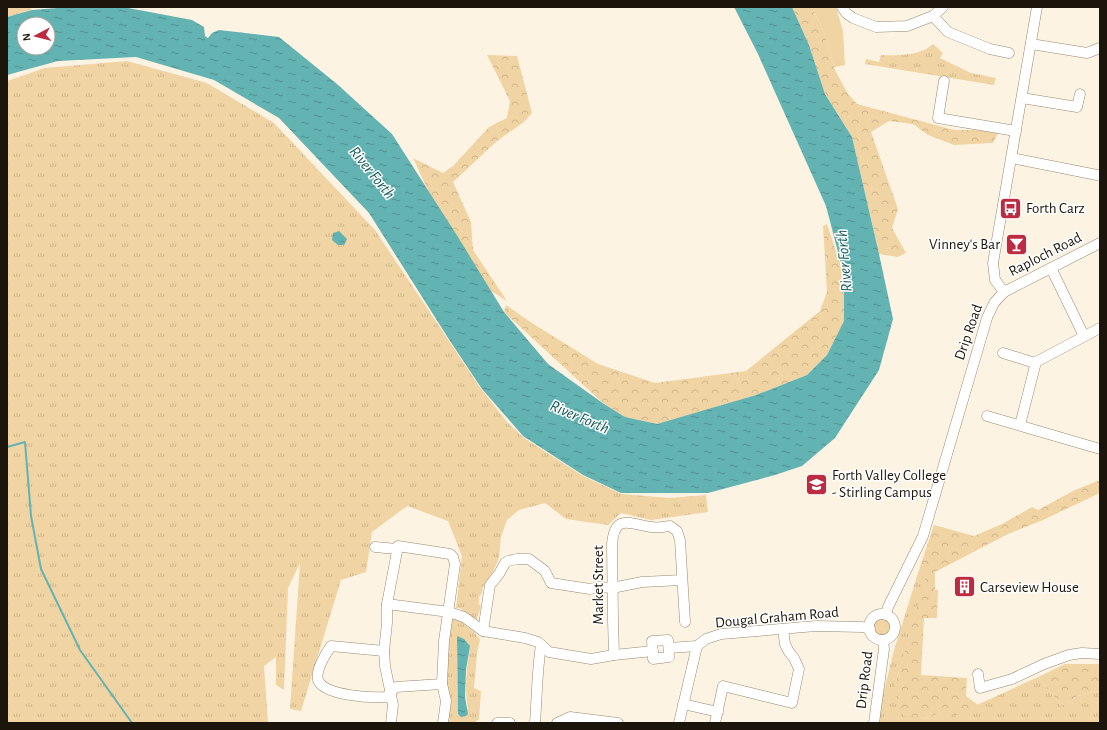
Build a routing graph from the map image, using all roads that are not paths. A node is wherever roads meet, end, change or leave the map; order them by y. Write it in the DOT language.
graph roads {
  1 [pos="842,7"];
  2 [pos="943,7"];
  3 [pos="1037,7"];
  4 [pos="933,16"];
  5 [pos="1031,44"];
  6 [pos="1100,48"];
  7 [pos="1009,53"];
  8 [pos="944,81"];
  9 [pos="1080,94"];
  10 [pos="1022,98"];
  11 [pos="1016,131"];
  12 [pos="1012,158"];
  13 [pos="1097,175"];
  14 [pos="1100,243"];
  15 [pos="1051,268"];
  16 [pos="1004,292"];
  17 [pos="1100,328"];
  18 [pos="1084,336"];
  19 [pos="1003,353"];
  20 [pos="1036,363"];
  21 [pos="987,416"];
  22 [pos="1020,425"];
  23 [pos="1100,449"];
  24 [pos="375,547"];
  25 [pos="397,549"];
  26 [pos="682,580"];
  27 [pos="612,588"];
  28 [pos="387,604"];
  29 [pos="449,612"];
  30 [pos="886,615"];
  31 [pos="685,622"];
  32 [pos="783,629"];
  33 [pos="870,629"];
  34 [pos="483,631"];
  35 [pos="883,640"];
  36 [pos="541,645"];
  37 [pos="697,646"];
  38 [pos="384,650"];
  39 [pos="1100,654"];
  40 [pos="614,655"];
  41 [pos="978,674"];
  42 [pos="442,684"];
  43 [pos="391,693"];
  44 [pos="683,704"];
  45 [pos="718,712"];
  46 [pos="391,723"];
  47 [pos="443,723"];
  48 [pos="497,723"];
  49 [pos="510,723"];
  50 [pos="534,723"];
  51 [pos="556,723"];
  52 [pos="618,723"];
  53 [pos="679,723"];
  54 [pos="715,723"];
  55 [pos="874,723"];
  1 -- 4 [label="street"];
  2 -- 4 [label="street"];
  3 -- 5 [label="street"];
  4 -- 7 [label="street"];
  5 -- 6 [label="street"];
  5 -- 10 [label="street"];
  8 -- 11 [label="street"];
  9 -- 10 [label="street"];
  10 -- 11 [label="street"];
  11 -- 12 [label="street"];
  12 -- 13 [label="street"];
  12 -- 16 [label="street"];
  14 -- 15 [label="street, Raploch Road"];
  15 -- 16 [label="street, Raploch Road"];
  15 -- 18 [label="street"];
  16 -- 30 [label="street, Drip Road"];
  17 -- 18 [label="street"];
  18 -- 20 [label="street"];
  19 -- 20 [label="street"];
  20 -- 22 [label="street"];
  21 -- 22 [label="street"];
  22 -- 23 [label="street"];
  24 -- 25 [label="street"];
  25 -- 28 [label="street"];
  25 -- 29 [label="street"];
  26 -- 27 [label="street"];
  26 -- 27 [label="street, Market Street"];
  26 -- 31 [label="street, Market Street"];
  27 -- 34 [label="street"];
  27 -- 40 [label="street, Market Street"];
  28 -- 29 [label="street"];
  28 -- 38 [label="street"];
  29 -- 34 [label="street"];
  29 -- 42 [label="street"];
  30 -- 33 [label="street, Drip Road"];
  30 -- 35 [label="street, Drip Road"];
  32 -- 33 [label="street, Dougal Graham Road"];
  32 -- 37 [label="street, Dougal Graham Road"];
  32 -- 45 [label="street"];
  33 -- 35 [label="street, Drip Road"];
  34 -- 36 [label="street"];
  35 -- 55 [label="street, Drip Road"];
  36 -- 40 [label="street"];
  36 -- 50 [label="street"];
  37 -- 40 [label="street"];
  37 -- 44 [label="street"];
  38 -- 43 [label="street"];
  38 -- 43 [label="street"];
  39 -- 41 [label="street"];
  42 -- 43 [label="street"];
  42 -- 47 [label="street"];
  43 -- 46 [label="street"];
  44 -- 45 [label="street"];
  44 -- 53 [label="street"];
  45 -- 54 [label="street"];
  48 -- 49 [label="street"];
  51 -- 52 [label="street"];
}
